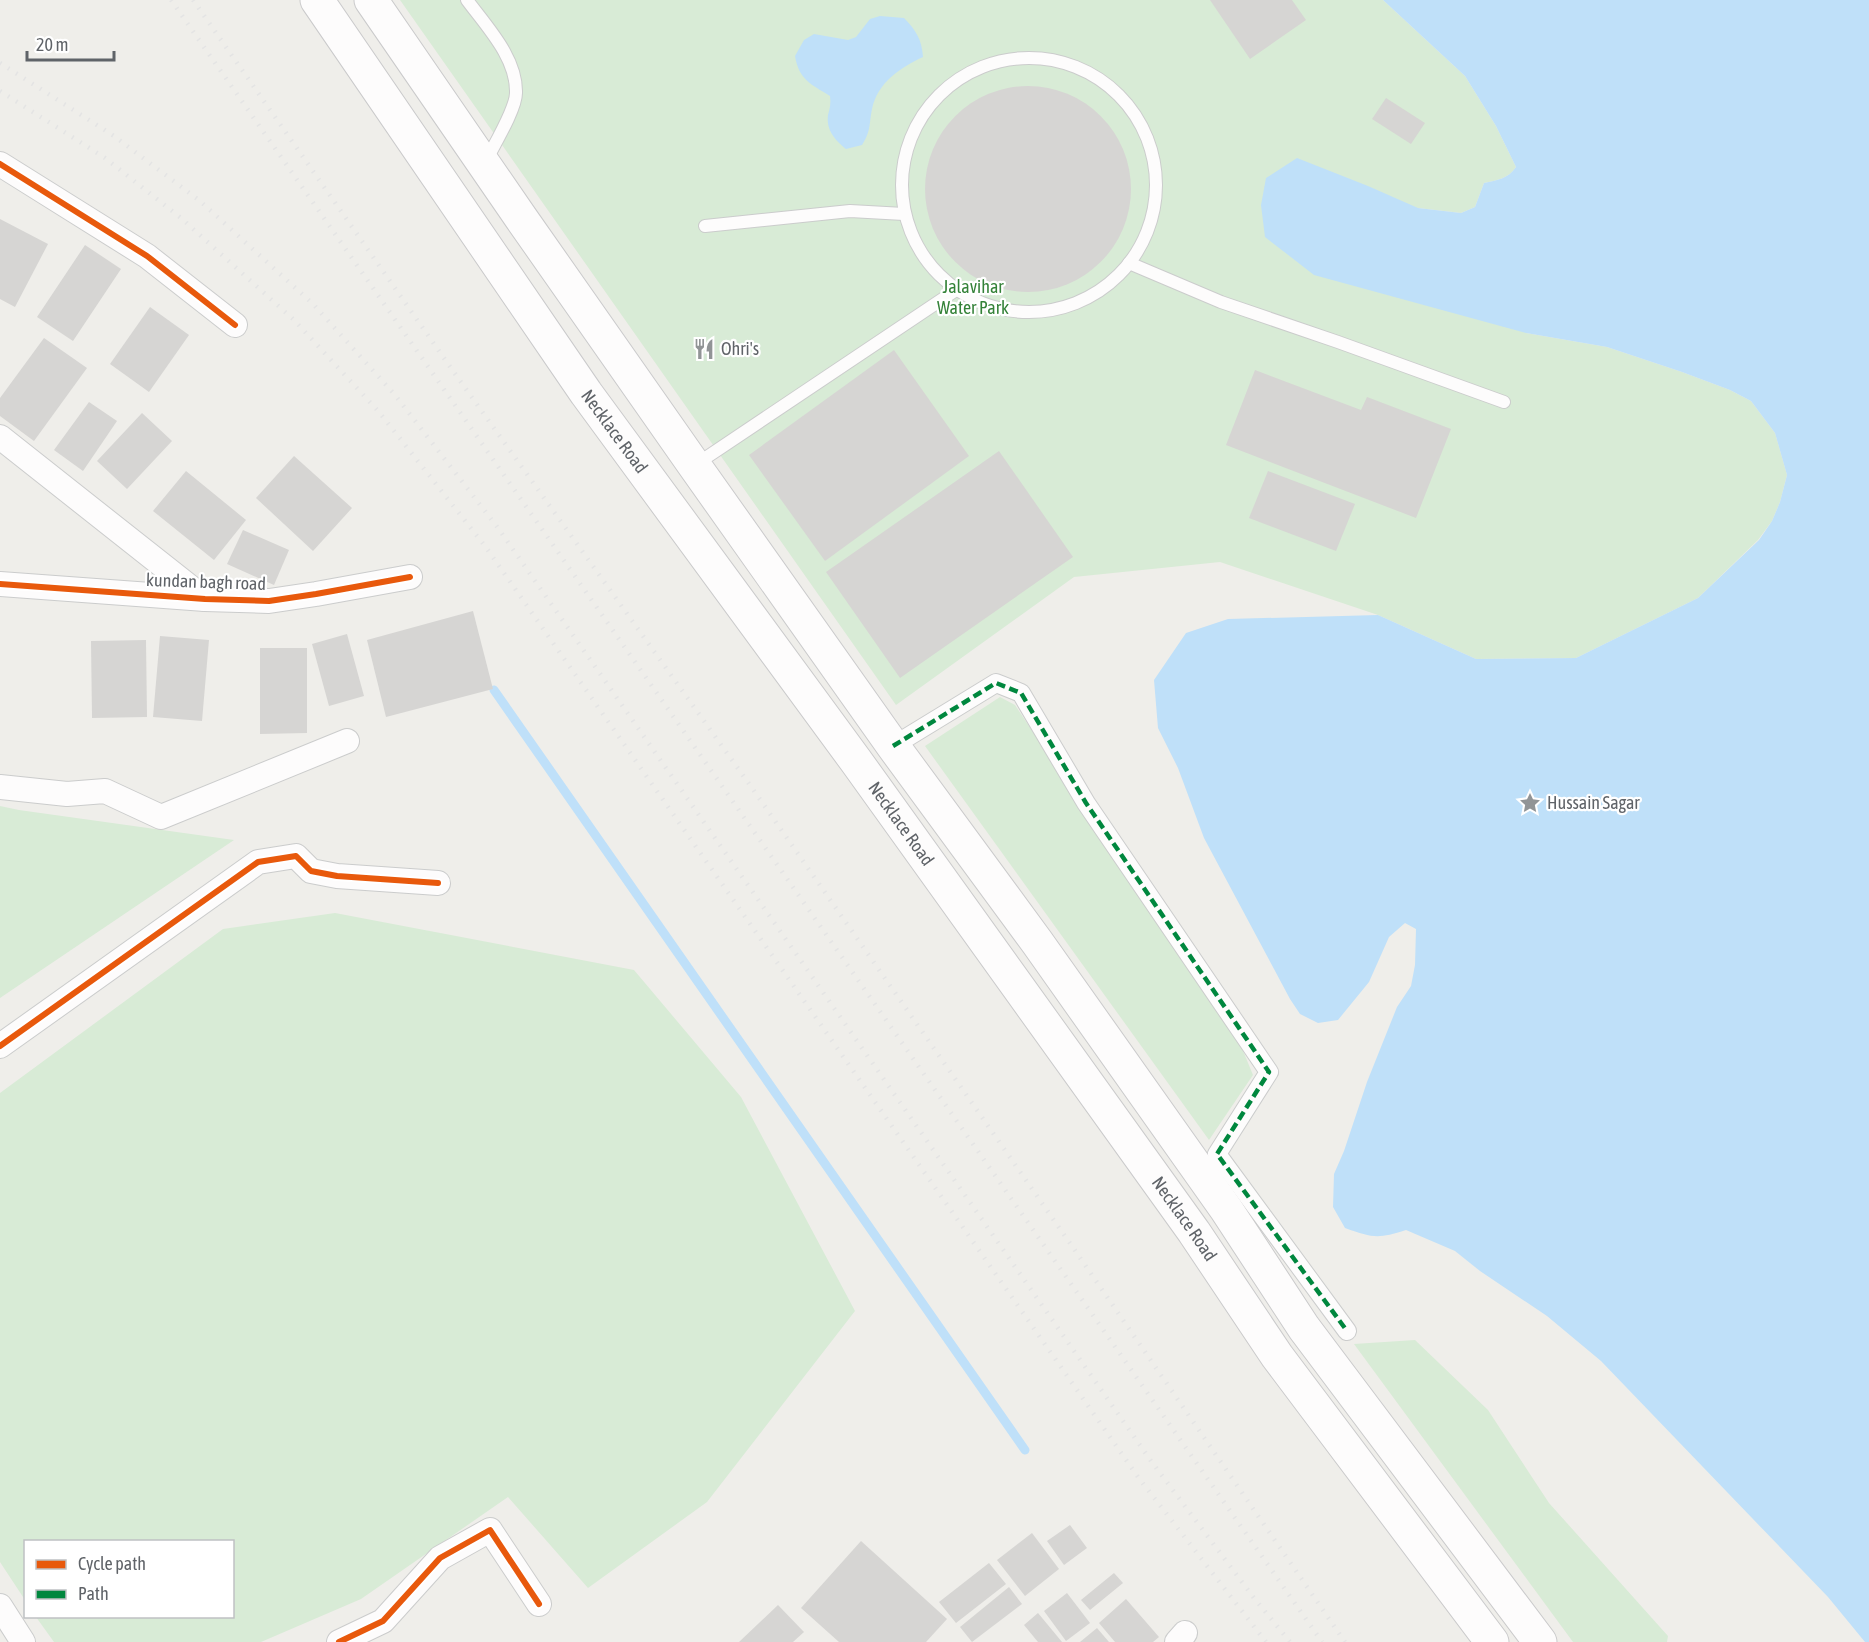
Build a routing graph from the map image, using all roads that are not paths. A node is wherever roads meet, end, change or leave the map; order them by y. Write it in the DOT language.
graph roads {
  1 [pos="317,0"];
  2 [pos="371,0"];
  3 [pos="467,0"];
  4 [pos="0,164"];
  5 [pos="484,165"];
  6 [pos="904,214"];
  7 [pos="521,218"];
  8 [pos="705,226"];
  9 [pos="484,245"];
  10 [pos="1129,264"];
  11 [pos="956,290"];
  12 [pos="584,308"];
  13 [pos="235,325"];
  14 [pos="546,335"];
  15 [pos="1504,402"];
  16 [pos="0,437"];
  17 [pos="694,465"];
  18 [pos="410,577"];
  19 [pos="0,584"];
  20 [pos="205,599"];
  21 [pos="347,741"];
  22 [pos="893,746"];
  23 [pos="0,787"];
  24 [pos="438,883"];
  25 [pos="0,1046"];
  26 [pos="1347,1331"];
  27 [pos="539,1604"];
  28 [pos="0,1606"];
  29 [pos="23,1642"];
  30 [pos="339,1642"];
  31 [pos="1492,1642"];
  32 [pos="1540,1642"];
  1 -- 9 [label="main road, Necklace Road"];
  2 -- 5 [label="main road"];
  3 -- 5 [label="lane"];
  4 -- 13 [label="street"];
  5 -- 7 [label="main road"];
  6 -- 8 [label="lane"];
  6 -- 10 [label="lane"];
  6 -- 11 [label="lane"];
  7 -- 9 [label="main road"];
  7 -- 12 [label="main road"];
  9 -- 14 [label="main road, Necklace Road"];
  10 -- 11 [label="lane"];
  10 -- 15 [label="lane"];
  11 -- 17 [label="lane"];
  12 -- 14 [label="main road"];
  12 -- 17 [label="main road"];
  14 -- 31 [label="main road, Necklace Road"];
  16 -- 20 [label="street"];
  17 -- 22 [label="main road"];
  18 -- 20 [label="street, kundan bagh road"];
  19 -- 20 [label="street, kundan bagh road"];
  21 -- 23 [label="street"];
  22 -- 26 [label="street"];
  22 -- 32 [label="main road"];
  24 -- 25 [label="street"];
  27 -- 30 [label="street"];
  28 -- 29 [label="street"];
}
